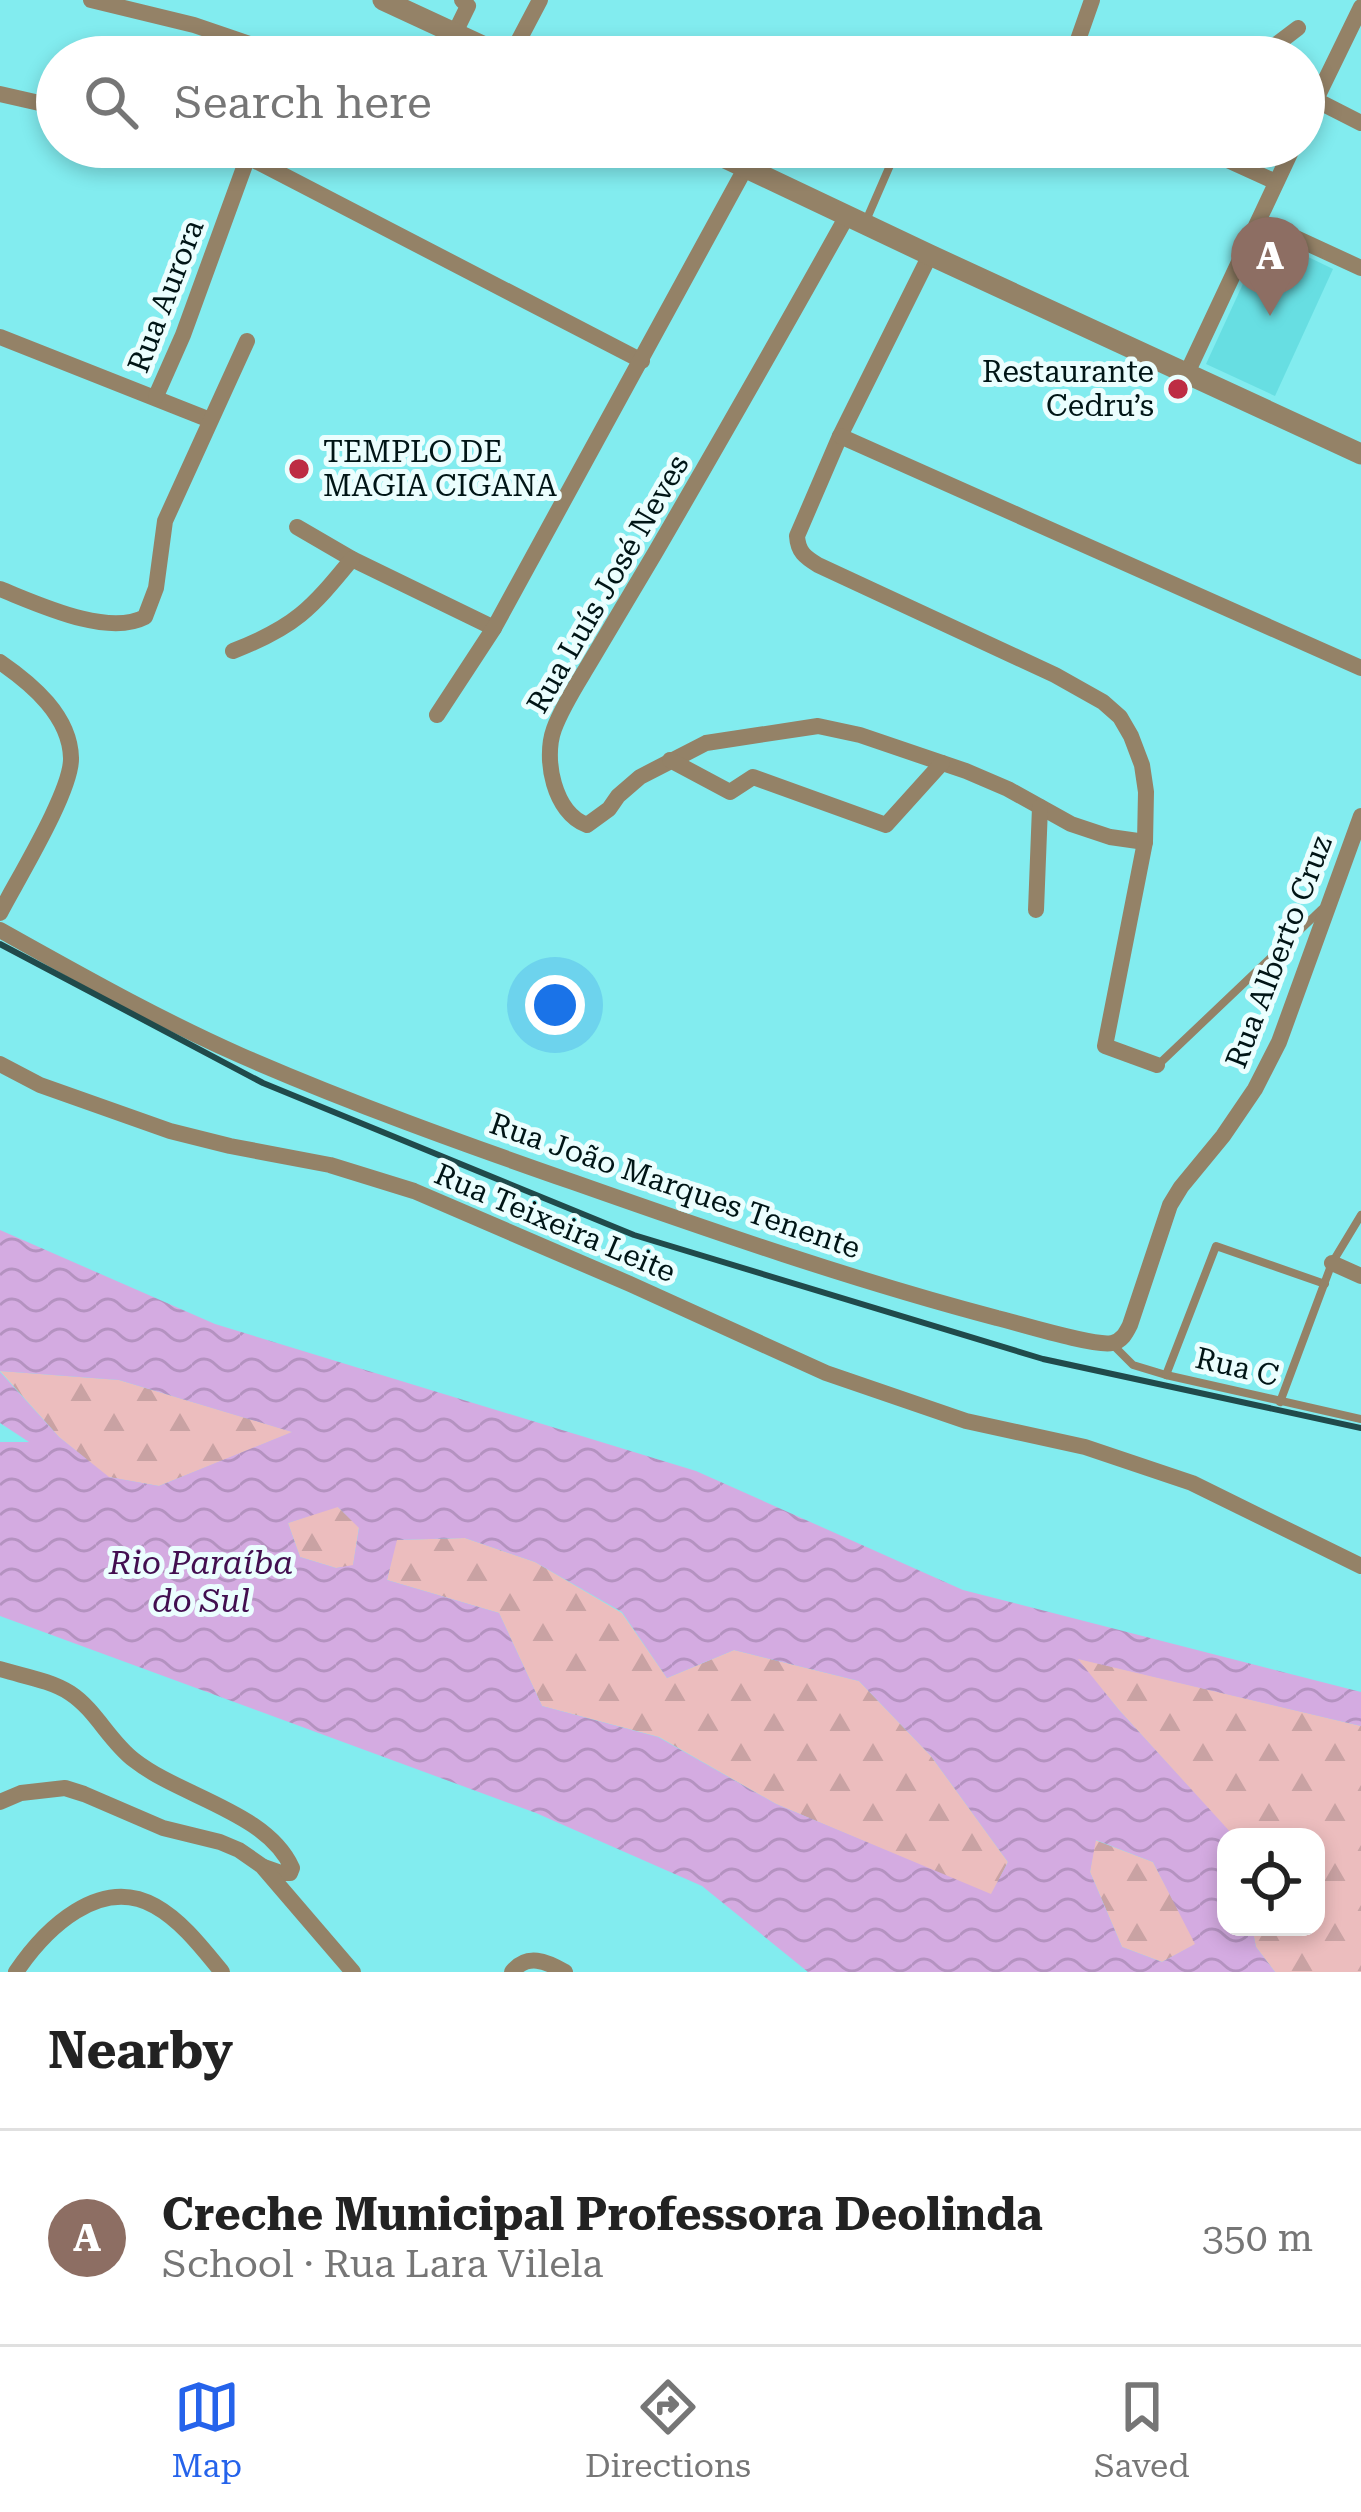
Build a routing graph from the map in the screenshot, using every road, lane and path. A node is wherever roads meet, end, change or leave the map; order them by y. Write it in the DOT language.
graph roads {
  1 [pos="91,0"];
  2 [pos="383,0"];
  3 [pos="540,0"];
  4 [pos="1092,0"];
  5 [pos="1342,0"];
  6 [pos="115,2"];
  7 [pos="467,2"];
  8 [pos="1358,12"];
  9 [pos="1298,28"];
  10 [pos="454,33"];
  11 [pos="225,36"];
  12 [pos="453,36"];
  13 [pos="461,36"];
  14 [pos="520,36"];
  15 [pos="1079,36"];
  16 [pos="1288,36"];
  17 [pos="1325,70"];
  18 [pos="0,94"];
  19 [pos="36,102"];
  20 [pos="1325,105"];
  21 [pos="1361,123"];
  22 [pos="244,168"];
  23 [pos="280,168"];
  24 [pos="745,168"];
  25 [pos="748,168"];
  26 [pos="888,168"];
  27 [pos="1245,168"];
  28 [pos="1283,168"];
  29 [pos="1276,182"];
  30 [pos="856,220"];
  31 [pos="1259,221"];
  32 [pos="930,255"];
  33 [pos="1361,268"];
  34 [pos="0,337"];
  35 [pos="247,341"];
  36 [pos="641,362"];
  37 [pos="1187,374"];
  38 [pos="156,396"];
  39 [pos="210,419"];
  40 [pos="839,436"];
  41 [pos="1361,454"];
  42 [pos="297,527"];
  43 [pos="352,559"];
  44 [pos="0,589"];
  45 [pos="494,628"];
  46 [pos="233,651"];
  47 [pos="0,662"];
  48 [pos="1361,668"];
  49 [pos="437,715"];
  50 [pos="670,760"];
  51 [pos="942,763"];
  52 [pos="1040,807"];
  53 [pos="1361,816"];
  54 [pos="1145,842"];
  55 [pos="1327,904"];
  56 [pos="1036,910"];
  57 [pos="0,913"];
  58 [pos="0,930"];
  59 [pos="0,1064"];
  60 [pos="1157,1065"];
  61 [pos="1361,1215"];
  62 [pos="1332,1263"];
  63 [pos="1361,1276"];
  64 [pos="1324,1284"];
  65 [pos="1106,1343"];
  66 [pos="1166,1375"];
  67 [pos="1280,1402"];
  68 [pos="1361,1419"];
  69 [pos="1361,1566"];
  70 [pos="0,1669"];
  71 [pos="0,1802"];
  72 [pos="262,1866"];
  73 [pos="516,1968"];
  74 [pos="16,1972"];
  75 [pos="222,1972"];
  76 [pos="353,1972"];
  77 [pos="565,1972"];
  1 -- 6 [label="street"];
  2 -- 10 [label="street"];
  3 -- 14 [label="street"];
  4 -- 15 [label="street"];
  5 -- 8 [label="street"];
  6 -- 11 [label="street"];
  7 -- 10 [label="street"];
  8 -- 17 [label="street"];
  9 -- 16 [label="street"];
  10 -- 12 [label="street"];
  10 -- 13 [label="street"];
  18 -- 19 [label="street"];
  20 -- 21 [label="street"];
  22 -- 38 [label="street, Rua Aurora"];
  23 -- 36 [label="street"];
  24 -- 36 [label="street"];
  25 -- 30 [label="street"];
  26 -- 30 [label="lane"];
  27 -- 29 [label="street"];
  28 -- 29 [label="street"];
  29 -- 31 [label="street"];
  30 -- 32 [label="street"];
  30 -- 50 [label="street, Rua Luís José Neves"];
  31 -- 33 [label="street"];
  31 -- 37 [label="street"];
  32 -- 37 [label="street"];
  32 -- 40 [label="street"];
  34 -- 38 [label="street"];
  35 -- 39 [label="street"];
  36 -- 45 [label="street"];
  37 -- 41 [label="street"];
  38 -- 39 [label="street"];
  39 -- 44 [label="street"];
  40 -- 48 [label="street"];
  40 -- 54 [label="street"];
  42 -- 43 [label="street"];
  43 -- 45 [label="street"];
  43 -- 46 [label="street"];
  45 -- 49 [label="street"];
  47 -- 57 [label="street"];
  50 -- 51 [label="street, Rua Luís José Neves"];
  50 -- 51 [label="street"];
  51 -- 52 [label="street, Rua Luís José Neves"];
  52 -- 54 [label="street, Rua Luís José Neves"];
  52 -- 56 [label="street"];
  53 -- 55 [label="street, Rua Alberto Cruz"];
  54 -- 60 [label="street"];
  55 -- 60 [label="lane"];
  55 -- 65 [label="street, Rua Alberto Cruz"];
  58 -- 65 [label="street, Rua João Marques Tenente"];
  59 -- 69 [label="street, Rua Teixeira Leite"];
  61 -- 62 [label="lane"];
  62 -- 63 [label="street"];
  62 -- 64 [label="lane"];
  64 -- 66 [label="lane"];
  64 -- 67 [label="lane"];
  65 -- 66 [label="lane, Rua C"];
  66 -- 67 [label="lane, Rua C"];
  67 -- 68 [label="lane, Rua C"];
  70 -- 72 [label="street"];
  71 -- 72 [label="street"];
  72 -- 76 [label="street"];
  73 -- 77 [label="street"];
  74 -- 75 [label="street"];
}
